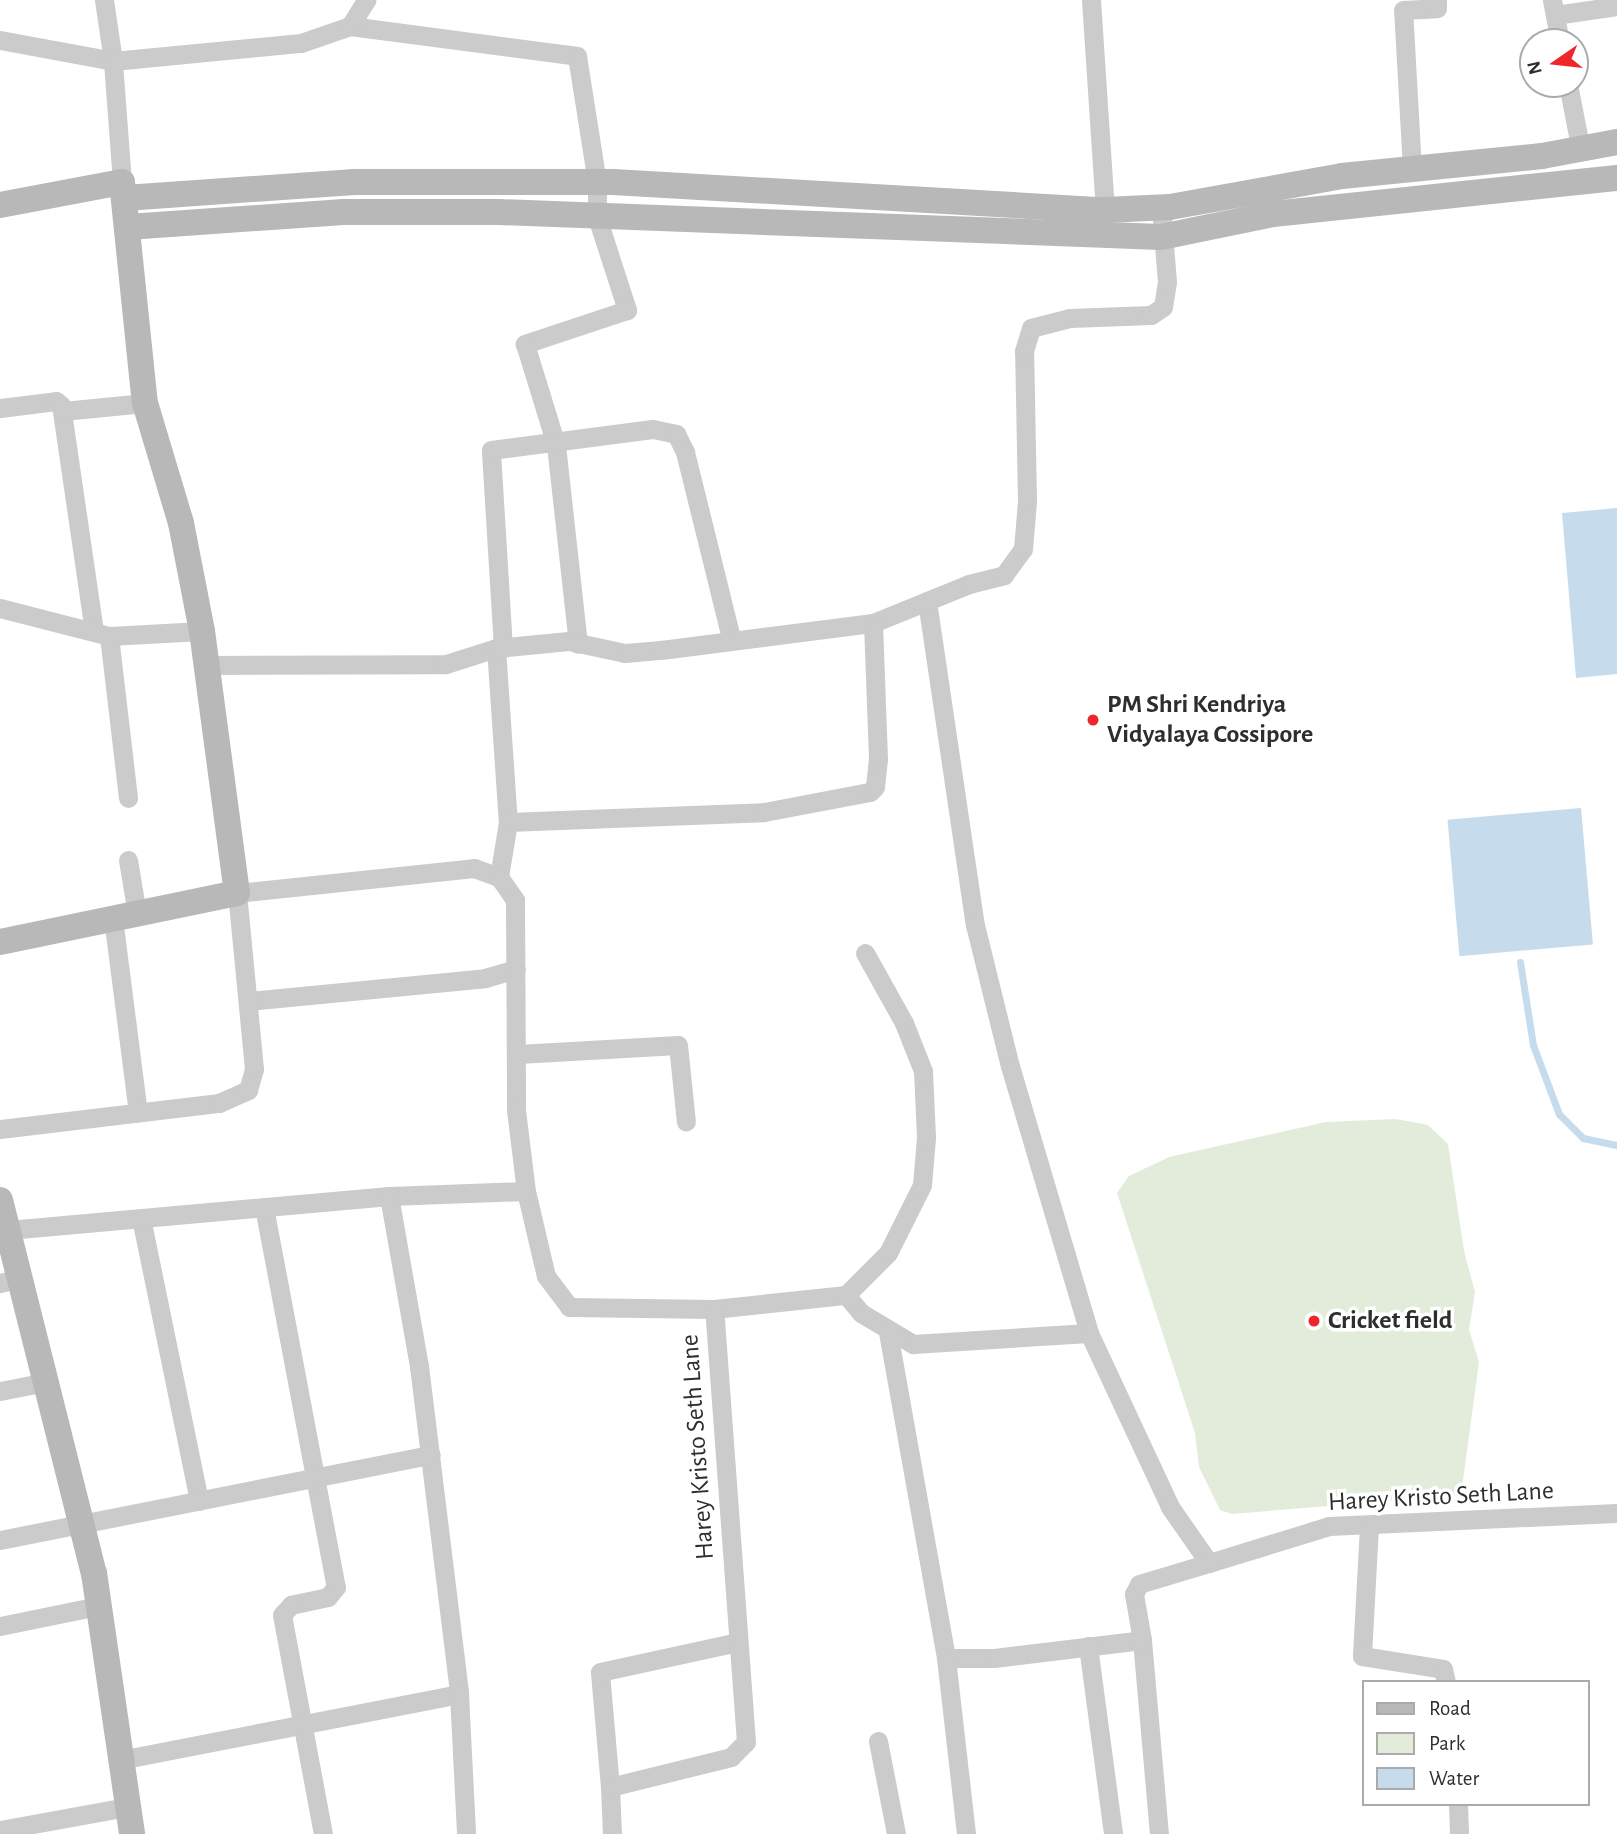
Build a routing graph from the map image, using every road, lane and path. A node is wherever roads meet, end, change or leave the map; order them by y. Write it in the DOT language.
graph roads {
  1 [pos="104,0"];
  2 [pos="366,0"];
  3 [pos="1091,0"];
  4 [pos="1437,0"];
  5 [pos="1617,6"];
  6 [pos="1553,7"];
  7 [pos="350,26"];
  8 [pos="1557,28"];
  9 [pos="0,40"];
  10 [pos="113,61"];
  11 [pos="1571,98"];
  12 [pos="1617,142"];
  13 [pos="1580,146"];
  14 [pos="1412,169"];
  15 [pos="1617,178"];
  16 [pos="597,182"];
  17 [pos="124,190"];
  18 [pos="0,205"];
  19 [pos="1161,208"];
  20 [pos="1105,210"];
  21 [pos="597,217"];
  22 [pos="128,227"];
  23 [pos="1161,237"];
  24 [pos="145,403"];
  25 [pos="0,408"];
  26 [pos="63,411"];
  27 [pos="556,444"];
  28 [pos="927,601"];
  29 [pos="0,608"];
  30 [pos="873,623"];
  31 [pos="202,631"];
  32 [pos="101,634"];
  33 [pos="731,638"];
  34 [pos="578,644"];
  35 [pos="499,648"];
  36 [pos="207,665"];
  37 [pos="128,798"];
  38 [pos="508,822"];
  39 [pos="128,860"];
  40 [pos="499,877"];
  41 [pos="237,893"];
  42 [pos="125,916"];
  43 [pos="0,942"];
  44 [pos="865,953"];
  45 [pos="516,969"];
  46 [pos="248,1001"];
  47 [pos="517,1054"];
  48 [pos="138,1112"];
  49 [pos="686,1122"];
  50 [pos="0,1129"];
  51 [pos="526,1191"];
  52 [pos="389,1196"];
  53 [pos="0,1200"];
  54 [pos="264,1207"];
  55 [pos="141,1218"];
  56 [pos="8,1230"];
  57 [pos="10,1280"];
  58 [pos="846,1295"];
  59 [pos="714,1309"];
  60 [pos="888,1332"];
  61 [pos="1089,1333"];
  62 [pos="46,1382"];
  63 [pos="0,1391"];
  64 [pos="431,1455"];
  65 [pos="318,1477"];
  66 [pos="199,1501"];
  67 [pos="1617,1513"];
  68 [pos="81,1524"];
  69 [pos="1369,1526"];
  70 [pos="0,1540"];
  71 [pos="1209,1563"];
  72 [pos="98,1606"];
  73 [pos="0,1626"];
  74 [pos="1142,1640"];
  75 [pos="738,1642"];
  76 [pos="1088,1646"];
  77 [pos="946,1658"];
  78 [pos="1446,1680"];
  79 [pos="459,1694"];
  80 [pos="300,1726"];
  81 [pos="878,1741"];
  82 [pos="120,1760"];
  83 [pos="610,1787"];
  84 [pos="1458,1806"];
  85 [pos="126,1808"];
  86 [pos="0,1830"];
  87 [pos="132,1834"];
  88 [pos="323,1834"];
  89 [pos="466,1834"];
  90 [pos="612,1834"];
  91 [pos="896,1834"];
  92 [pos="966,1834"];
  93 [pos="1113,1834"];
  94 [pos="1159,1834"];
  95 [pos="1459,1834"];
  1 -- 10 [label="street"];
  2 -- 7 [label="street"];
  3 -- 20 [label="street"];
  4 -- 14 [label="street"];
  5 -- 6 [label="street"];
  6 -- 8 [label="street"];
  7 -- 10 [label="street"];
  7 -- 16 [label="street"];
  9 -- 10 [label="street"];
  10 -- 17 [label="street"];
  11 -- 13 [label="street"];
  12 -- 13 [label="street"];
  13 -- 14 [label="street"];
  14 -- 19 [label="street"];
  15 -- 23 [label="street"];
  16 -- 17 [label="street"];
  16 -- 20 [label="street"];
  16 -- 21 [label="street"];
  17 -- 18 [label="street"];
  17 -- 22 [label="street"];
  19 -- 20 [label="street"];
  19 -- 23 [label="street"];
  21 -- 22 [label="street"];
  21 -- 23 [label="street"];
  21 -- 27 [label="street"];
  22 -- 24 [label="street"];
  23 -- 28 [label="street"];
  24 -- 26 [label="street"];
  24 -- 31 [label="street"];
  25 -- 26 [label="street"];
  26 -- 32 [label="street"];
  27 -- 33 [label="street"];
  27 -- 34 [label="street"];
  27 -- 35 [label="street"];
  28 -- 30 [label="street"];
  28 -- 61 [label="street"];
  29 -- 32 [label="street"];
  30 -- 33 [label="street"];
  30 -- 38 [label="street"];
  31 -- 32 [label="street"];
  31 -- 36 [label="street"];
  32 -- 37 [label="street"];
  33 -- 34 [label="street"];
  34 -- 35 [label="street"];
  35 -- 36 [label="street"];
  35 -- 38 [label="street"];
  36 -- 41 [label="street"];
  38 -- 40 [label="street"];
  39 -- 42 [label="street"];
  40 -- 41 [label="street"];
  40 -- 45 [label="street"];
  41 -- 42 [label="street"];
  41 -- 46 [label="street"];
  42 -- 43 [label="street"];
  42 -- 48 [label="street"];
  44 -- 58 [label="street"];
  45 -- 46 [label="street"];
  45 -- 47 [label="street"];
  46 -- 48 [label="street"];
  47 -- 49 [label="street"];
  47 -- 51 [label="street"];
  48 -- 50 [label="street"];
  51 -- 52 [label="street"];
  51 -- 59 [label="street"];
  52 -- 54 [label="street"];
  52 -- 64 [label="street"];
  53 -- 56 [label="street"];
  54 -- 55 [label="street"];
  54 -- 65 [label="street"];
  55 -- 56 [label="street"];
  55 -- 66 [label="street"];
  56 -- 57 [label="street"];
  57 -- 62 [label="street"];
  58 -- 59 [label="street, Harey Kristo Seth Lane"];
  58 -- 60 [label="street"];
  59 -- 75 [label="street, Harey Kristo Seth Lane"];
  60 -- 61 [label="street"];
  60 -- 77 [label="street"];
  61 -- 71 [label="street"];
  62 -- 63 [label="street"];
  62 -- 68 [label="street"];
  64 -- 65 [label="street"];
  64 -- 79 [label="street"];
  65 -- 66 [label="street"];
  65 -- 80 [label="street"];
  66 -- 68 [label="street"];
  67 -- 69 [label="street, Harey Kristo Seth Lane"];
  68 -- 70 [label="street"];
  68 -- 72 [label="street"];
  69 -- 71 [label="street, Harey Kristo Seth Lane"];
  69 -- 78 [label="street"];
  71 -- 74 [label="street, Harey Kristo Seth Lane"];
  72 -- 73 [label="street"];
  72 -- 82 [label="street"];
  74 -- 76 [label="street"];
  74 -- 94 [label="street, Harey Kristo Seth Lane"];
  75 -- 83 [label="street, Harey Kristo Seth Lane"];
  75 -- 83 [label="street"];
  76 -- 77 [label="street"];
  76 -- 93 [label="street"];
  77 -- 92 [label="street"];
  79 -- 80 [label="street"];
  79 -- 89 [label="street"];
  80 -- 82 [label="street"];
  80 -- 88 [label="street"];
  81 -- 91 [label="street"];
  82 -- 85 [label="street"];
  83 -- 90 [label="street"];
  84 -- 95 [label="street"];
  85 -- 86 [label="street"];
  85 -- 87 [label="street"];
}
